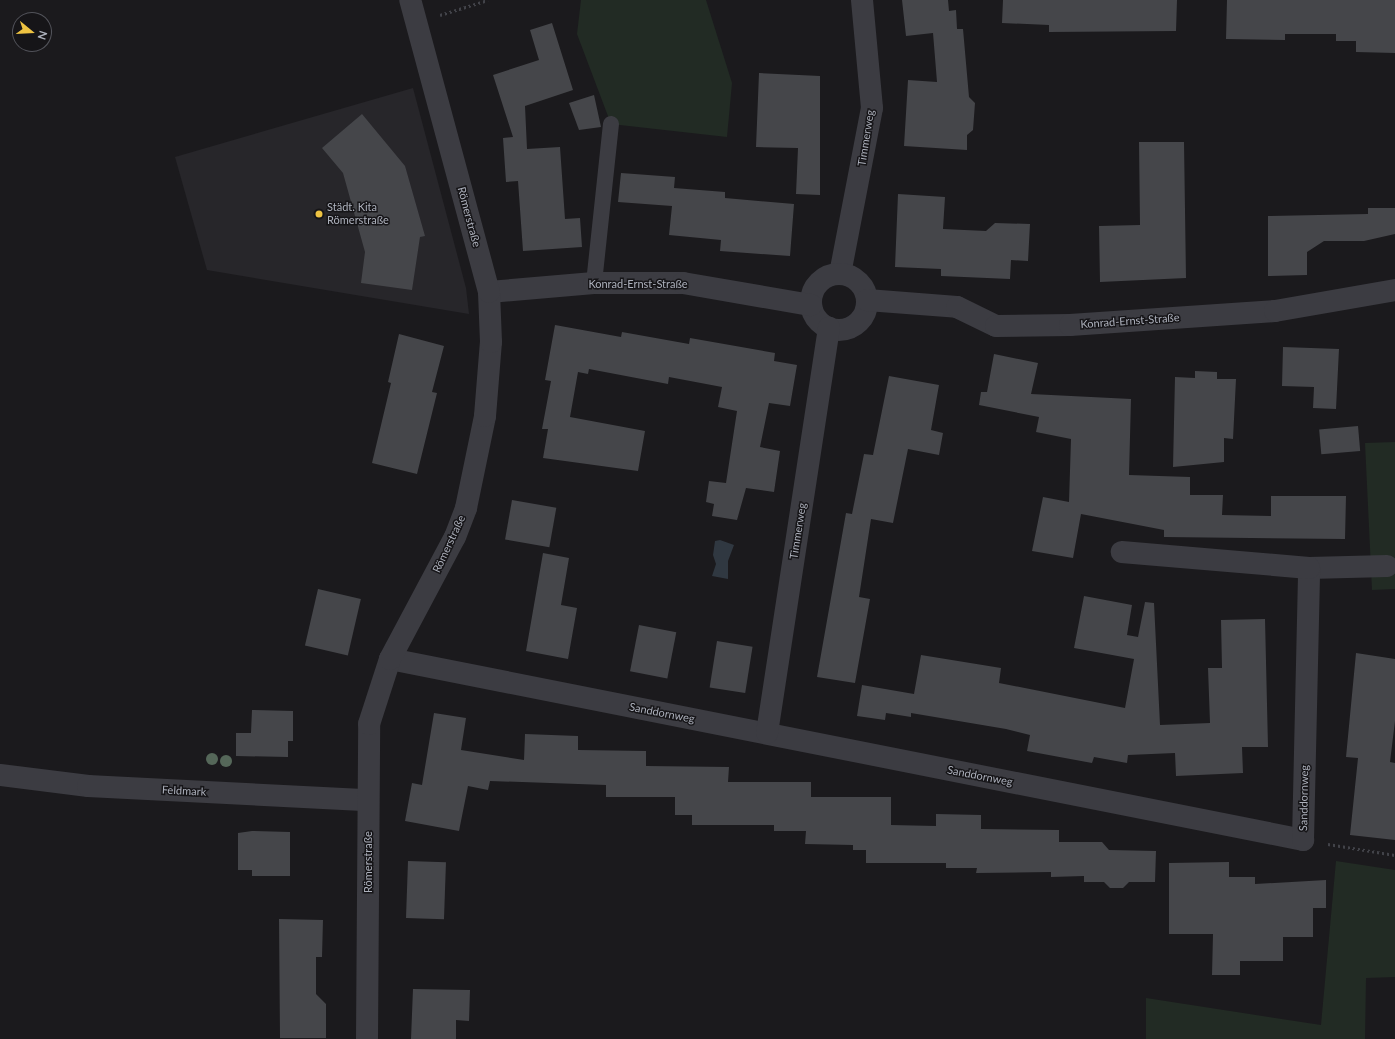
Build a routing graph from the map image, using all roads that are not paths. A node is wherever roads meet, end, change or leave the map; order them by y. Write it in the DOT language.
graph roads {
  1 [pos="410,0"];
  2 [pos="862,0"];
  3 [pos="611,124"];
  4 [pos="840,274"];
  5 [pos="594,283"];
  6 [pos="1395,290"];
  7 [pos="489,292"];
  8 [pos="867,300"];
  9 [pos="810,305"];
  10 [pos="829,328"];
  11 [pos="1122,552"];
  12 [pos="1387,566"];
  13 [pos="1309,568"];
  14 [pos="390,659"];
  15 [pos="767,733"];
  16 [pos="0,775"];
  17 [pos="368,800"];
  18 [pos="367,1039"];
  1 -- 7 [label="street, Römerstraße"];
  2 -- 4 [label="street, Timmerweg"];
  3 -- 5 [label="lane"];
  4 -- 8 [label="street"];
  4 -- 9 [label="street"];
  5 -- 7 [label="street, Konrad-Ernst-Straße"];
  5 -- 9 [label="street, Konrad-Ernst-Straße"];
  6 -- 8 [label="street, Konrad-Ernst-Straße"];
  7 -- 14 [label="street, Römerstraße"];
  8 -- 10 [label="street"];
  9 -- 10 [label="street"];
  10 -- 15 [label="street, Timmerweg"];
  11 -- 13 [label="street"];
  12 -- 13 [label="street"];
  13 -- 15 [label="street, Sanddornweg"];
  14 -- 15 [label="street, Sanddornweg"];
  14 -- 17 [label="street, Römerstraße"];
  16 -- 17 [label="street, Feldmark"];
  17 -- 18 [label="street, Römerstraße"];
}
